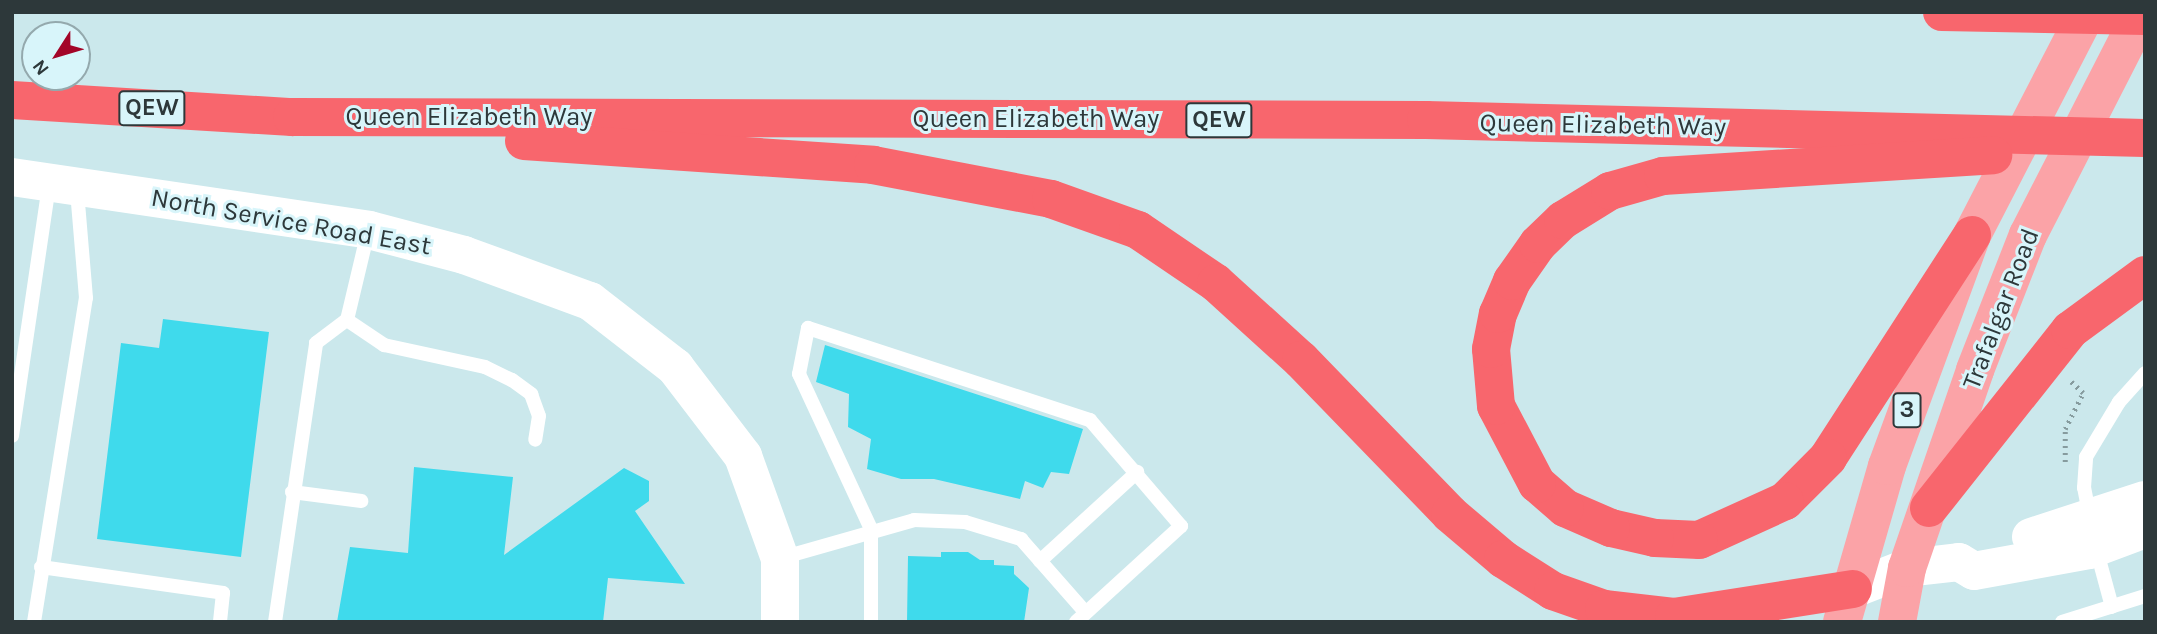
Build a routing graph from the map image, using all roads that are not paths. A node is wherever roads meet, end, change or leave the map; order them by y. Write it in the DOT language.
graph roads {
  1 [pos="1942,12"];
  2 [pos="2087,12"];
  3 [pos="2143,14"];
  4 [pos="12,100"];
  5 [pos="292,117"];
  6 [pos="2145,139"];
  7 [pos="12,177"];
  8 [pos="63,182"];
  9 [pos="369,230"];
  10 [pos="1972,235"];
  11 [pos="2145,275"];
  12 [pos="347,320"];
  13 [pos="2145,373"];
  14 [pos="12,436"];
  15 [pos="536,440"];
  16 [pos="1137,472"];
  17 [pos="292,492"];
  18 [pos="361,501"];
  19 [pos="1929,508"];
  20 [pos="2140,517"];
  21 [pos="871,529"];
  22 [pos="780,559"];
  23 [pos="1040,561"];
  24 [pos="41,567"];
  25 [pos="1907,568"];
  26 [pos="2145,596"];
  27 [pos="1848,605"];
  28 [pos="2112,607"];
  29 [pos="1081,617"];
  30 [pos="1681,619"];
  31 [pos="34,622"];
  32 [pos="220,622"];
  33 [pos="275,622"];
  34 [pos="780,622"];
  35 [pos="871,622"];
  36 [pos="1897,622"];
  37 [pos="2062,622"];
  1 -- 3 [label="highway"];
  2 -- 10 [label="main road, Trafalgar Road / 3"];
  3 -- 19 [label="main road, Trafalgar Road / 3"];
  4 -- 5 [label="highway, Queen Elizabeth Way / QEW"];
  5 -- 6 [label="highway, Queen Elizabeth Way / QEW"];
  5 -- 30 [label="highway"];
  6 -- 10 [label="highway"];
  7 -- 8 [label="street, North Service Road East"];
  8 -- 9 [label="street, North Service Road East"];
  8 -- 14 [label="lane"];
  8 -- 24 [label="lane"];
  9 -- 12 [label="lane"];
  9 -- 22 [label="street, North Service Road East"];
  10 -- 27 [label="main road, Trafalgar Road / 3"];
  11 -- 19 [label="highway"];
  12 -- 15 [label="lane"];
  12 -- 17 [label="lane"];
  13 -- 28 [label="lane"];
  16 -- 21 [label="lane"];
  16 -- 23 [label="lane"];
  16 -- 29 [label="lane"];
  17 -- 18 [label="lane"];
  17 -- 33 [label="lane"];
  19 -- 25 [label="main road, Trafalgar Road / 3"];
  20 -- 25 [label="street"];
  21 -- 22 [label="lane"];
  21 -- 23 [label="lane"];
  21 -- 35 [label="lane"];
  22 -- 34 [label="street, North Service Road East"];
  23 -- 29 [label="lane"];
  24 -- 31 [label="lane"];
  24 -- 32 [label="lane"];
  25 -- 27 [label="street"];
  25 -- 36 [label="main road, Trafalgar Road / 3"];
  26 -- 28 [label="lane"];
  27 -- 30 [label="highway"];
  28 -- 37 [label="lane"];
}
